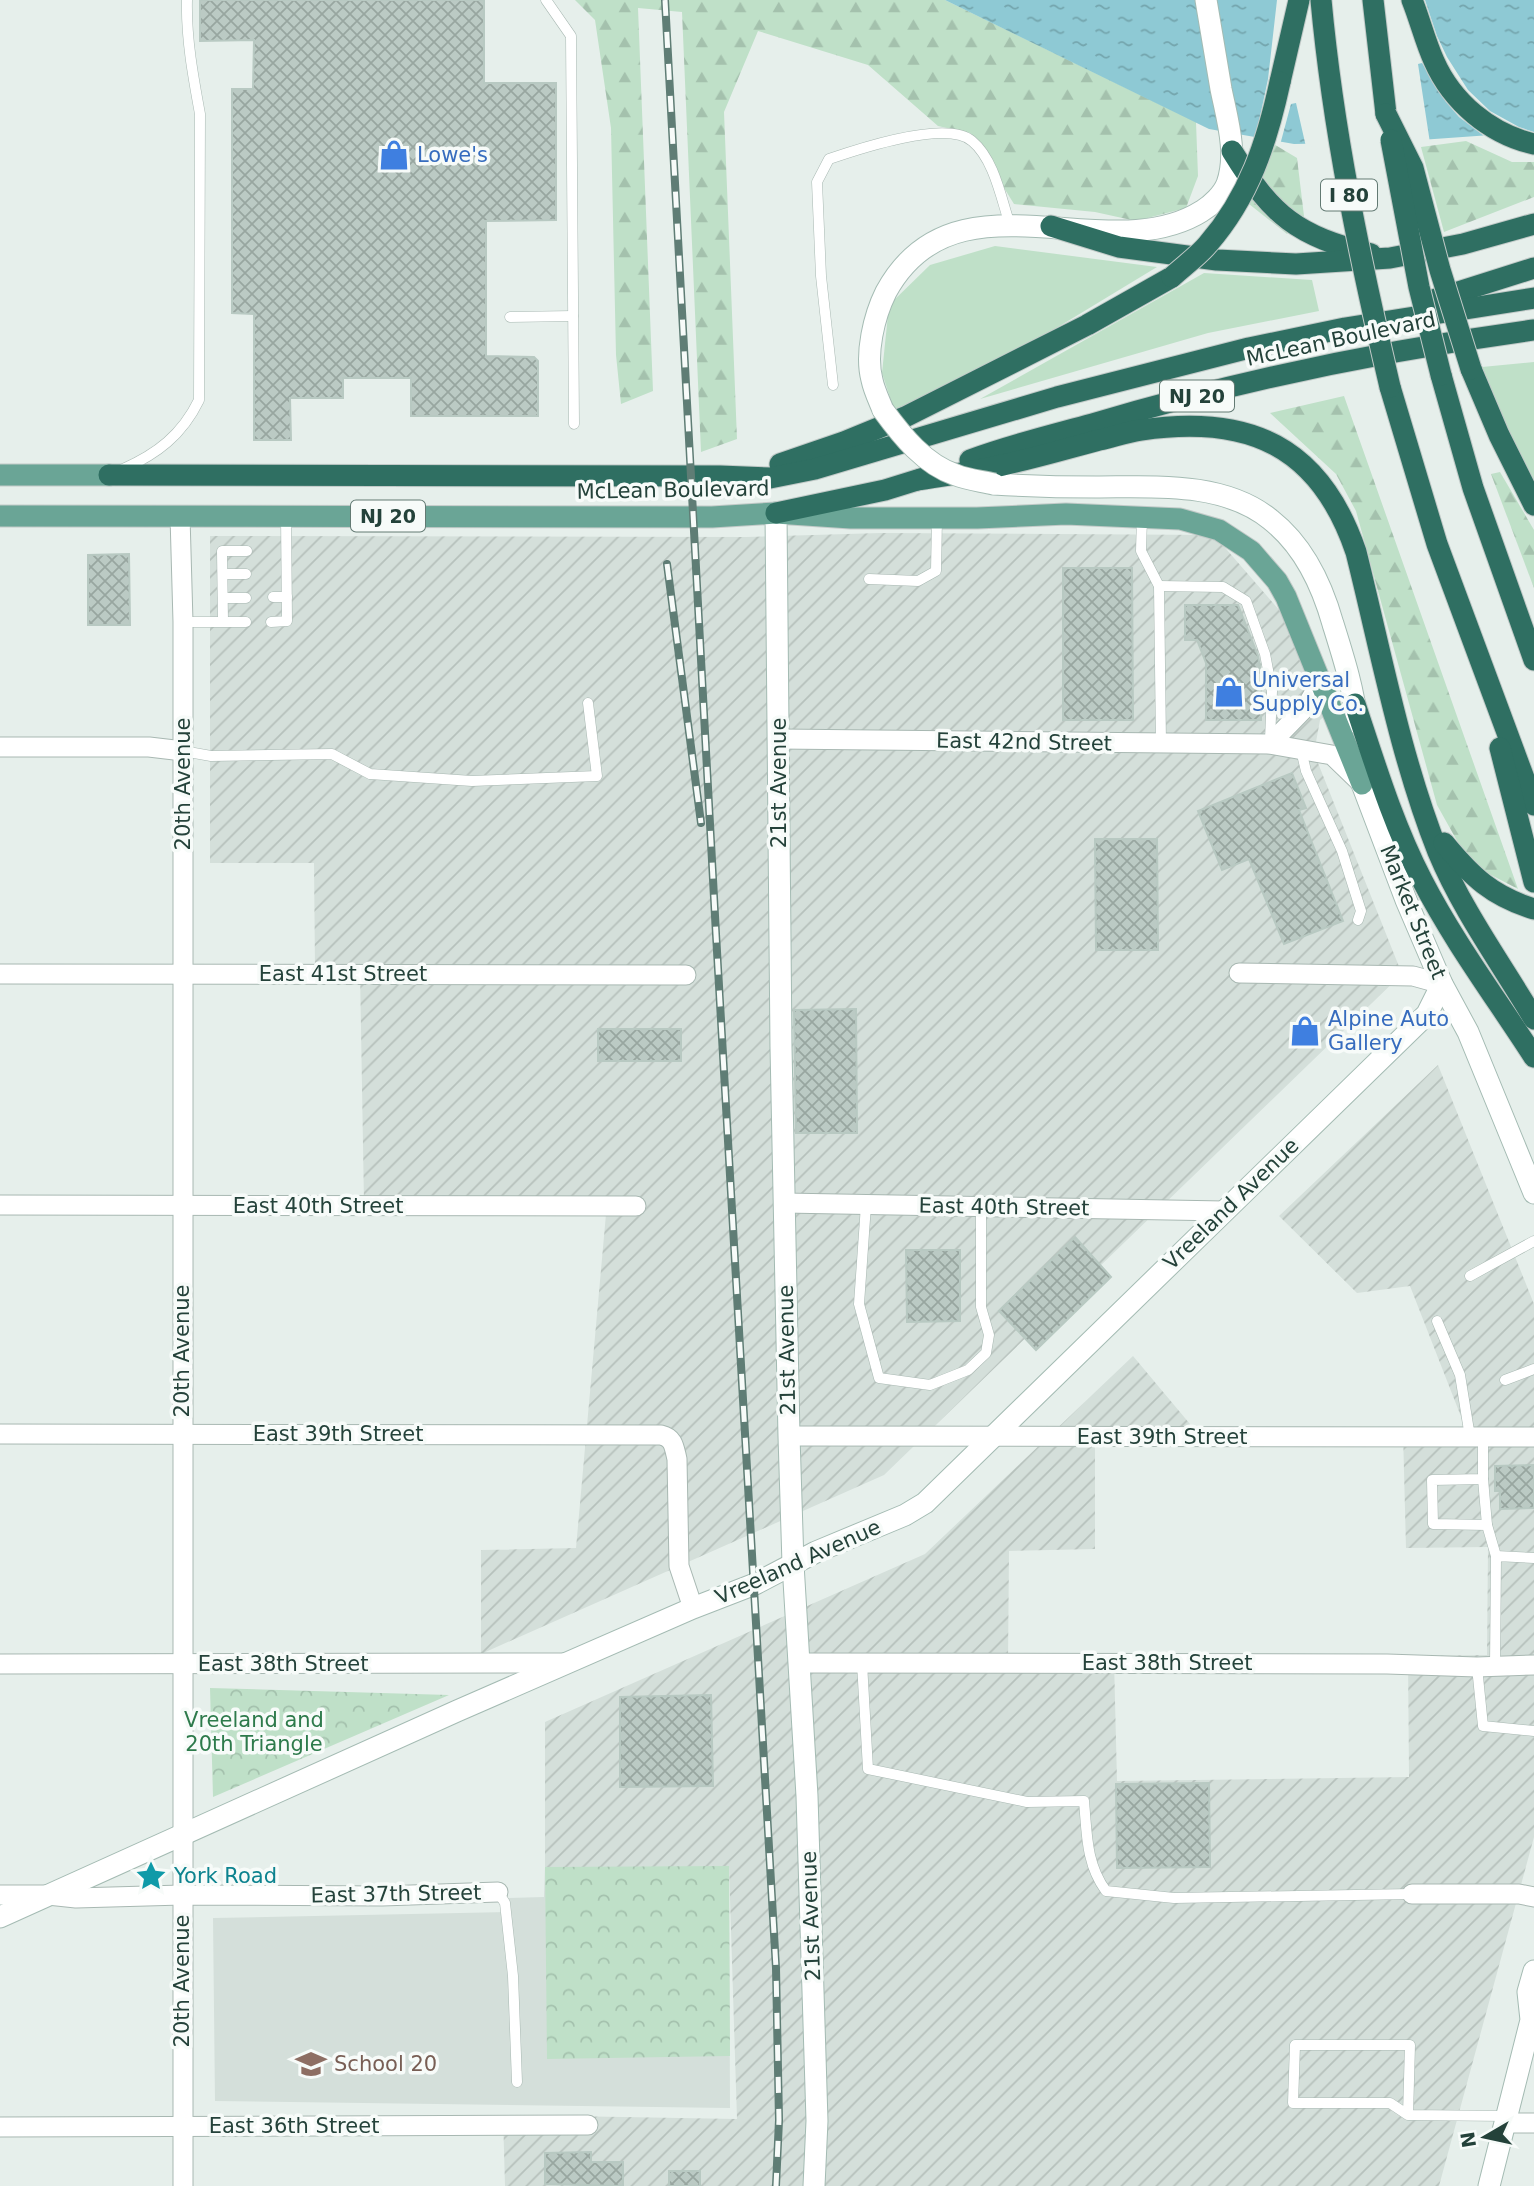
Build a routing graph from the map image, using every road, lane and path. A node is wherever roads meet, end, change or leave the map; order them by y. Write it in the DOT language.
graph roads {
  1 [pos="187,0"];
  2 [pos="546,0"];
  3 [pos="1206,0"];
  4 [pos="1299,0"];
  5 [pos="1321,0"];
  6 [pos="1373,0"];
  7 [pos="1412,0"];
  8 [pos="1386,114"];
  9 [pos="1534,145"];
  10 [pos="1232,151"];
  11 [pos="1531,223"];
  12 [pos="1010,225"];
  13 [pos="1051,226"];
  14 [pos="1390,258"];
  15 [pos="1534,268"];
  16 [pos="1534,298"];
  17 [pos="573,316"];
  18 [pos="510,317"];
  19 [pos="1345,328"];
  20 [pos="1534,330"];
  21 [pos="833,385"];
  22 [pos="574,424"];
  23 [pos="0,475"];
  24 [pos="109,475"];
  25 [pos="720,476"];
  26 [pos="918,480"];
  27 [pos="1534,505"];
  28 [pos="776,513"];
  29 [pos="286,515"];
  30 [pos="0,516"];
  31 [pos="180,516"];
  32 [pos="1142,517"];
  33 [pos="937,518"];
  34 [pos="272,550"];
  35 [pos="286,550"];
  36 [pos="247,551"];
  37 [pos="286,572"];
  38 [pos="273,573"];
  39 [pos="223,574"];
  40 [pos="246,574"];
  41 [pos="869,579"];
  42 [pos="1159,586"];
  43 [pos="246,597"];
  44 [pos="273,597"];
  45 [pos="287,597"];
  46 [pos="223,598"];
  47 [pos="223,621"];
  48 [pos="183,622"];
  49 [pos="246,622"];
  50 [pos="271,622"];
  51 [pos="1476,655"];
  52 [pos="1534,660"];
  53 [pos="1321,681"];
  54 [pos="588,703"];
  55 [pos="1355,704"];
  56 [pos="779,739"];
  57 [pos="1161,744"];
  58 [pos="1270,744"];
  59 [pos="0,747"];
  60 [pos="1301,750"];
  61 [pos="183,751"];
  62 [pos="1362,784"];
  63 [pos="1534,805"];
  64 [pos="1422,806"];
  65 [pos="1534,882"];
  66 [pos="1534,909"];
  67 [pos="1358,920"];
  68 [pos="182,973"];
  69 [pos="1239,973"];
  70 [pos="0,974"];
  71 [pos="686,975"];
  72 [pos="1442,984"];
  73 [pos="1534,1019"];
  74 [pos="1534,1057"];
  75 [pos="1534,1193"];
  76 [pos="784,1203"];
  77 [pos="0,1205"];
  78 [pos="866,1205"];
  79 [pos="182,1206"];
  80 [pos="636,1206"];
  81 [pos="981,1207"];
  82 [pos="1224,1211"];
  83 [pos="1534,1241"];
  84 [pos="1470,1276"];
  85 [pos="1437,1321"];
  86 [pos="1534,1369"];
  87 [pos="1505,1380"];
  88 [pos="183,1433"];
  89 [pos="0,1434"];
  90 [pos="789,1436"];
  91 [pos="991,1436"];
  92 [pos="1476,1437"];
  93 [pos="1534,1437"];
  94 [pos="1483,1479"];
  95 [pos="1487,1525"];
  96 [pos="1496,1556"];
  97 [pos="1534,1558"];
  98 [pos="793,1564"];
  99 [pos="693,1608"];
  100 [pos="567,1663"];
  101 [pos="799,1663"];
  102 [pos="862,1663"];
  103 [pos="0,1664"];
  104 [pos="182,1665"];
  105 [pos="1534,1665"];
  106 [pos="1486,1667"];
  107 [pos="1534,1731"];
  108 [pos="182,1836"];
  109 [pos="498,1892"];
  110 [pos="1412,1894"];
  111 [pos="0,1895"];
  112 [pos="48,1895"];
  113 [pos="182,1895"];
  114 [pos="1534,1898"];
  115 [pos="0,1917"];
  116 [pos="1534,1971"];
  117 [pos="1533,2018"];
  118 [pos="517,2081"];
  119 [pos="1408,2115"];
  120 [pos="1506,2120"];
  121 [pos="1534,2123"];
  122 [pos="588,2125"];
  123 [pos="0,2127"];
  124 [pos="183,2127"];
  125 [pos="183,2186"];
  126 [pos="814,2186"];
  127 [pos="1489,2186"];
  1 -- 24 [label="lane"];
  2 -- 17 [label="lane"];
  3 -- 10 [label="main road, Market Street"];
  4 -- 25 [label="highway, bridge"];
  5 -- 51 [label="highway, I 80, bridge"];
  6 -- 8 [label="highway, I 80"];
  7 -- 9 [label="highway"];
  8 -- 27 [label="highway, bridge"];
  8 -- 52 [label="highway, I 80, bridge"];
  10 -- 13 [label="main road, Market Street"];
  10 -- 14 [label="highway"];
  11 -- 14 [label="highway"];
  12 -- 13 [label="main road, Market Street"];
  12 -- 21 [label="lane"];
  12 -- 55 [label="main road, Market Street, bridge"];
  13 -- 14 [label="highway"];
  15 -- 19 [label="highway"];
  16 -- 19 [label="highway, McLean Boulevard / NJ 20"];
  17 -- 18 [label="lane"];
  17 -- 22 [label="lane"];
  19 -- 25 [label="highway, McLean Boulevard / NJ 20"];
  20 -- 26 [label="highway, McLean Boulevard / NJ 20"];
  23 -- 24 [label="main road, McLean Boulevard / NJ 20"];
  24 -- 25 [label="highway, McLean Boulevard / NJ 20"];
  26 -- 28 [label="highway, McLean Boulevard / NJ 20"];
  26 -- 64 [label="highway"];
  28 -- 29 [label="main road, McLean Boulevard / NJ 20"];
  28 -- 33 [label="main road"];
  28 -- 56 [label="main road, 21st Avenue"];
  29 -- 31 [label="main road, McLean Boulevard / NJ 20"];
  29 -- 35 [label="lane"];
  30 -- 31 [label="main road, McLean Boulevard / NJ 20"];
  31 -- 48 [label="street, 20th Avenue"];
  32 -- 33 [label="main road"];
  32 -- 42 [label="lane"];
  32 -- 53 [label="main road"];
  33 -- 41 [label="lane"];
  34 -- 35 [label="lane"];
  35 -- 37 [label="lane"];
  36 -- 39 [label="lane"];
  37 -- 38 [label="lane"];
  37 -- 45 [label="lane"];
  39 -- 40 [label="lane"];
  39 -- 46 [label="lane"];
  42 -- 57 [label="lane"];
  42 -- 58 [label="lane"];
  43 -- 46 [label="lane"];
  44 -- 45 [label="lane"];
  45 -- 50 [label="lane"];
  46 -- 47 [label="lane"];
  47 -- 48 [label="lane"];
  47 -- 49 [label="lane"];
  48 -- 61 [label="street, 20th Avenue"];
  51 -- 63 [label="highway, I 80"];
  51 -- 65 [label="highway"];
  53 -- 58 [label="street"];
  53 -- 62 [label="main road"];
  54 -- 61 [label="lane"];
  55 -- 62 [label="main road, Market Street"];
  55 -- 74 [label="highway"];
  56 -- 57 [label="street, East 42nd Street"];
  56 -- 76 [label="main road, 21st Avenue"];
  57 -- 58 [label="street, East 42nd Street"];
  58 -- 60 [label="street, East 42nd Street"];
  59 -- 61 [label="street"];
  60 -- 62 [label="street, East 42nd Street"];
  60 -- 67 [label="lane"];
  61 -- 68 [label="street, 20th Avenue"];
  62 -- 72 [label="main road, Market Street"];
  64 -- 66 [label="highway"];
  64 -- 73 [label="highway"];
  68 -- 70 [label="street, East 41st Street"];
  68 -- 71 [label="street, East 41st Street"];
  68 -- 79 [label="street, 20th Avenue"];
  69 -- 72 [label="street"];
  72 -- 75 [label="main road, Market Street"];
  72 -- 82 [label="main road, Vreeland Avenue"];
  76 -- 78 [label="street, East 40th Street"];
  76 -- 90 [label="main road, 21st Avenue"];
  77 -- 79 [label="street, East 40th Street"];
  78 -- 81 [label="street, East 40th Street"];
  78 -- 81 [label="lane"];
  79 -- 80 [label="street, East 40th Street"];
  79 -- 88 [label="street, 20th Avenue"];
  81 -- 82 [label="street, East 40th Street"];
  82 -- 91 [label="main road, Vreeland Avenue"];
  83 -- 84 [label="lane"];
  85 -- 92 [label="lane"];
  86 -- 87 [label="lane"];
  88 -- 89 [label="street, East 39th Street"];
  88 -- 99 [label="street, East 39th Street"];
  88 -- 104 [label="street, 20th Avenue"];
  90 -- 91 [label="street, East 39th Street"];
  90 -- 98 [label="main road, 21st Avenue"];
  91 -- 92 [label="street, East 39th Street"];
  91 -- 98 [label="main road, Vreeland Avenue"];
  92 -- 93 [label="street, East 39th Street"];
  92 -- 94 [label="lane"];
  94 -- 95 [label="lane"];
  94 -- 95 [label="lane"];
  95 -- 96 [label="lane"];
  96 -- 97 [label="lane"];
  96 -- 106 [label="lane"];
  98 -- 99 [label="main road, Vreeland Avenue"];
  98 -- 101 [label="main road, 21st Avenue"];
  99 -- 100 [label="main road, Vreeland Avenue"];
  100 -- 104 [label="street, East 38th Street"];
  100 -- 108 [label="main road, Vreeland Avenue"];
  101 -- 102 [label="street, East 38th Street"];
  101 -- 126 [label="main road, 21st Avenue"];
  102 -- 106 [label="street, East 38th Street"];
  102 -- 110 [label="lane"];
  103 -- 104 [label="street, East 38th Street"];
  104 -- 108 [label="street, 20th Avenue"];
  105 -- 106 [label="street, East 38th Street"];
  106 -- 107 [label="lane"];
  108 -- 112 [label="main road, Vreeland Avenue"];
  108 -- 113 [label="street, 20th Avenue"];
  109 -- 113 [label="street, East 37th Street"];
  109 -- 118 [label="lane"];
  110 -- 114 [label="street"];
  111 -- 112 [label="street, East 37th Street"];
  112 -- 113 [label="street, East 37th Street"];
  112 -- 115 [label="main road, Vreeland Avenue"];
  113 -- 124 [label="street, 20th Avenue"];
  116 -- 117 [label="main road"];
  117 -- 120 [label="main road"];
  119 -- 119 [label="lane"];
  119 -- 120 [label="lane"];
  120 -- 121 [label="street"];
  120 -- 127 [label="main road"];
  122 -- 124 [label="street, East 36th Street"];
  123 -- 124 [label="street, East 36th Street"];
  124 -- 125 [label="street, 20th Avenue"];
}
